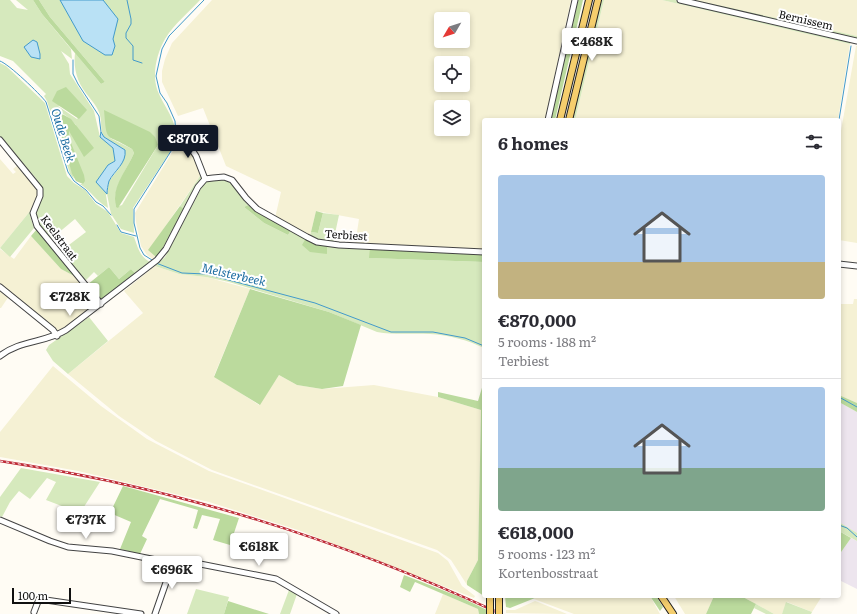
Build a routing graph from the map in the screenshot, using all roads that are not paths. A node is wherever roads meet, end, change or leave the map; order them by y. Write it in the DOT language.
graph roads {
  1 [pos="575,0"];
  2 [pos="589,0"];
  3 [pos="598,0"];
  4 [pos="680,0"];
  5 [pos="857,41"];
  6 [pos="548,118"];
  7 [pos="560,118"];
  8 [pos="569,118"];
  9 [pos="181,133"];
  10 [pos="0,140"];
  11 [pos="205,180"];
  12 [pos="482,252"];
  13 [pos="841,264"];
  14 [pos="857,266"];
  15 [pos="0,287"];
  16 [pos="101,304"];
  17 [pos="57,336"];
  18 [pos="0,356"];
  19 [pos="0,520"];
  20 [pos="171,563"];
  21 [pos="490,598"];
  22 [pos="499,598"];
  23 [pos="662,598"];
  24 [pos="34,612"];
  25 [pos="140,614"];
  26 [pos="155,614"];
  27 [pos="336,614"];
  28 [pos="490,614"];
  29 [pos="499,614"];
  30 [pos="673,614"];
  1 -- 6 [label="street"];
  2 -- 7 [label="main road"];
  3 -- 8 [label="main road"];
  4 -- 5 [label="street, Bernissem"];
  9 -- 11 [label="street"];
  10 -- 16 [label="street, Keelstraat"];
  11 -- 12 [label="street, Terbiest"];
  11 -- 16 [label="street"];
  13 -- 14 [label="street"];
  15 -- 17 [label="street"];
  16 -- 17 [label="street"];
  17 -- 18 [label="street"];
  19 -- 20 [label="street"];
  20 -- 26 [label="street"];
  20 -- 27 [label="street"];
  21 -- 28 [label="main road, bridge"];
  22 -- 29 [label="main road, bridge"];
  23 -- 30 [label="main road"];
  24 -- 25 [label="street"];
}
